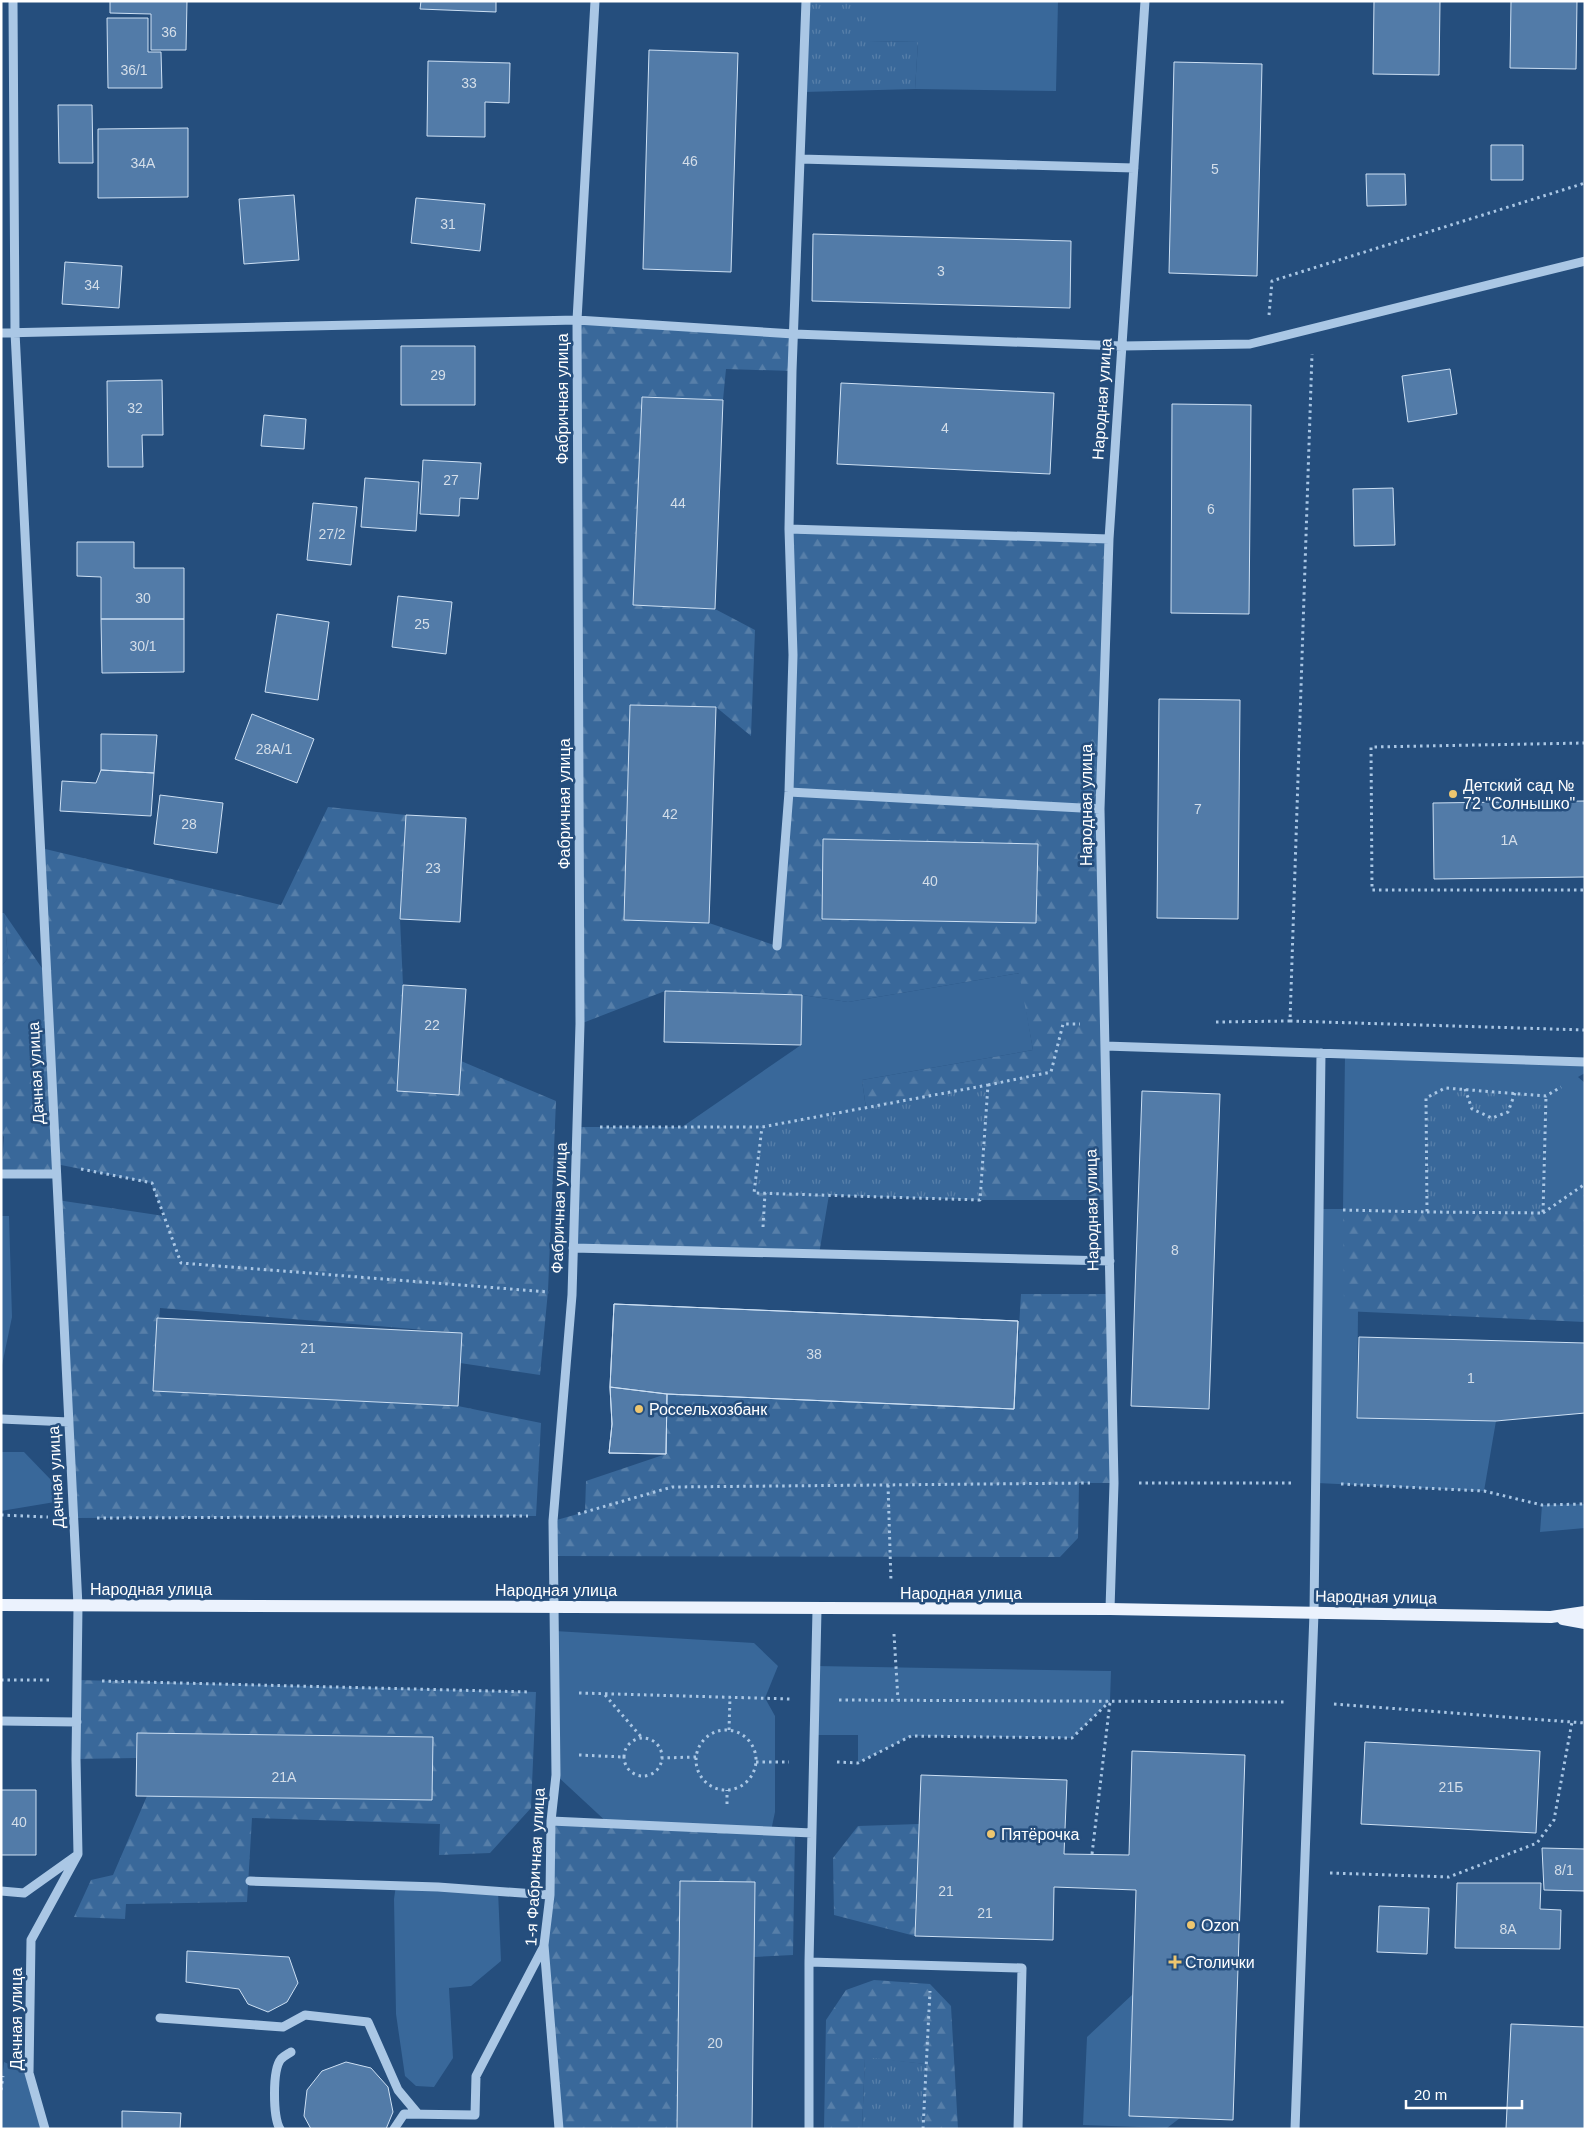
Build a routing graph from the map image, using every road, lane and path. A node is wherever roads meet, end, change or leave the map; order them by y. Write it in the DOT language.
graph roads {
  1 [pos="13,1"];
  2 [pos="595,1"];
  3 [pos="806,1"];
  4 [pos="1145,1"];
  5 [pos="800,159"];
  6 [pos="1134,168"];
  7 [pos="1585,183"];
  8 [pos="1585,261"];
  9 [pos="577,320"];
  10 [pos="1312,328"];
  11 [pos="16,332"];
  12 [pos="1,333"];
  13 [pos="794,334"];
  14 [pos="1268,340"];
  15 [pos="1122,346"];
  16 [pos="789,529"];
  17 [pos="1109,539"];
  18 [pos="1585,743"];
  19 [pos="789,792"];
  20 [pos="1100,809"];
  21 [pos="1585,890"];
  22 [pos="777,946"];
  23 [pos="1290,1021"];
  24 [pos="1212,1022"];
  25 [pos="1104,1024"];
  26 [pos="1585,1030"];
  27 [pos="1105,1046"];
  28 [pos="1321,1053"];
  29 [pos="1585,1062"];
  30 [pos="988,1085"];
  31 [pos="1562,1086"];
  32 [pos="1465,1089"];
  33 [pos="1515,1093"];
  34 [pos="1546,1096"];
  35 [pos="577,1127"];
  36 [pos="762,1127"];
  37 [pos="56,1164"];
  38 [pos="1,1174"];
  39 [pos="56,1174"];
  40 [pos="1585,1184"];
  41 [pos="765,1193"];
  42 [pos="1319,1209"];
  43 [pos="1427,1212"];
  44 [pos="1543,1213"];
  45 [pos="573,1248"];
  46 [pos="761,1252"];
  47 [pos="1110,1261"];
  48 [pos="572,1295"];
  49 [pos="1,1419"];
  50 [pos="69,1422"];
  51 [pos="1114,1483"];
  52 [pos="1317,1483"];
  53 [pos="1585,1504"];
  54 [pos="1,1515"];
  55 [pos="73,1518"];
  56 [pos="553,1522"];
  57 [pos="1,1605"];
  58 [pos="78,1606"];
  59 [pos="554,1606"];
  60 [pos="1110,1609"];
  61 [pos="817,1610"];
  62 [pos="1585,1612"];
  63 [pos="1314,1613"];
  64 [pos="1551,1617"];
  65 [pos="1585,1623"];
  66 [pos="605,1694"];
  67 [pos="730,1697"];
  68 [pos="1,1721"];
  69 [pos="76,1722"];
  70 [pos="1572,1722"];
  71 [pos="729,1730"];
  72 [pos="643,1740"];
  73 [pos="555,1754"];
  74 [pos="623,1757"];
  75 [pos="696,1757"];
  76 [pos="661,1758"];
  77 [pos="814,1761"];
  78 [pos="756,1762"];
  79 [pos="551,1821"];
  80 [pos="812,1833"];
  81 [pos="78,1854"];
  82 [pos="1092,1854"];
  83 [pos="1304,1872"];
  84 [pos="250,1880"];
  85 [pos="1,1891"];
  86 [pos="550,1895"];
  87 [pos="544,1945"];
  88 [pos="809,1962"];
  89 [pos="931,1965"];
  90 [pos="160,2018"];
  91 [pos="291,2052"];
  92 [pos="418,2114"];
  93 [pos="45,2129"];
  94 [pos="280,2129"];
  95 [pos="394,2129"];
  96 [pos="559,2129"];
  97 [pos="809,2129"];
  98 [pos="923,2129"];
  99 [pos="1018,2129"];
  100 [pos="1295,2129"];
  1 -- 11 [label="street, Дачная улица"];
  2 -- 9 [label="street, Фабричная улица"];
  3 -- 5 [label="street"];
  4 -- 6 [label="street, Народная улица"];
  5 -- 6 [label="street"];
  5 -- 13 [label="street"];
  6 -- 15 [label="street, Народная улица"];
  7 -- 14 [label="path"];
  8 -- 10 [label="street"];
  9 -- 11 [label="street"];
  9 -- 13 [label="street"];
  9 -- 35 [label="street, Фабричная улица"];
  10 -- 14 [label="street"];
  10 -- 23 [label="path"];
  11 -- 12 [label="street"];
  11 -- 37 [label="street, Дачная улица"];
  13 -- 15 [label="street"];
  13 -- 16 [label="street"];
  14 -- 15 [label="street"];
  15 -- 17 [label="street, Народная улица"];
  16 -- 17 [label="street"];
  16 -- 19 [label="street"];
  17 -- 20 [label="street, Народная улица"];
  18 -- 21 [label="path"];
  19 -- 20 [label="street"];
  19 -- 22 [label="street"];
  20 -- 25 [label="street, Народная улица"];
  23 -- 24 [label="path"];
  23 -- 26 [label="path"];
  25 -- 27 [label="street, Народная улица"];
  25 -- 30 [label="path"];
  27 -- 28 [label="street"];
  27 -- 47 [label="street, Народная улица"];
  28 -- 29 [label="street"];
  28 -- 42 [label="street"];
  30 -- 36 [label="path"];
  30 -- 41 [label="path"];
  31 -- 34 [label="path"];
  32 -- 33 [label="path"];
  32 -- 33 [label="path"];
  32 -- 43 [label="path"];
  33 -- 34 [label="path"];
  34 -- 44 [label="path"];
  35 -- 36 [label="path"];
  35 -- 45 [label="street, Фабричная улица"];
  36 -- 41 [label="path"];
  37 -- 39 [label="street, Дачная улица"];
  37 -- 48 [label="path"];
  38 -- 39 [label="street"];
  39 -- 50 [label="street, Дачная улица"];
  40 -- 44 [label="path"];
  41 -- 46 [label="path"];
  42 -- 43 [label="path"];
  42 -- 52 [label="street"];
  43 -- 44 [label="path"];
  45 -- 46 [label="street"];
  45 -- 48 [label="street, Фабричная улица"];
  46 -- 47 [label="street"];
  47 -- 51 [label="street, Народная улица"];
  48 -- 56 [label="street, Фабричная улица"];
  49 -- 50 [label="street"];
  50 -- 55 [label="street, Дачная улица"];
  51 -- 52 [label="path"];
  51 -- 56 [label="path"];
  51 -- 60 [label="street, Народная улица"];
  52 -- 53 [label="path"];
  52 -- 63 [label="street"];
  54 -- 55 [label="path"];
  55 -- 56 [label="path"];
  55 -- 58 [label="street, Дачная улица"];
  56 -- 59 [label="street, Фабричная улица"];
  57 -- 58 [label="main road, Народная улица"];
  58 -- 59 [label="main road, Народная улица"];
  58 -- 69 [label="street, Дачная улица"];
  59 -- 61 [label="main road, Народная улица"];
  59 -- 73 [label="street, 1-я Фабричная улица"];
  60 -- 61 [label="main road, Народная улица"];
  60 -- 63 [label="main road, Народная улица"];
  61 -- 77 [label="street"];
  62 -- 64 [label="main road, Народная улица"];
  63 -- 64 [label="main road, Народная улица"];
  63 -- 83 [label="street"];
  64 -- 65 [label="main road, Народная улица"];
  66 -- 72 [label="path"];
  67 -- 71 [label="path"];
  68 -- 69 [label="street"];
  69 -- 81 [label="street, Дачная улица"];
  70 -- 83 [label="path"];
  71 -- 75 [label="path"];
  71 -- 78 [label="path"];
  72 -- 74 [label="path"];
  72 -- 76 [label="path"];
  73 -- 74 [label="path"];
  73 -- 79 [label="street, 1-я Фабричная улица"];
  74 -- 76 [label="path"];
  75 -- 76 [label="path"];
  75 -- 78 [label="path"];
  77 -- 78 [label="path"];
  77 -- 80 [label="street"];
  77 -- 82 [label="path"];
  79 -- 80 [label="street"];
  79 -- 86 [label="street, 1-я Фабричная улица"];
  80 -- 88 [label="street"];
  81 -- 85 [label="street"];
  81 -- 93 [label="street, Дачная улица"];
  83 -- 100 [label="street"];
  84 -- 86 [label="street"];
  86 -- 87 [label="street, 1-я Фабричная улица"];
  87 -- 92 [label="street"];
  87 -- 96 [label="street, 1-я Фабричная улица"];
  88 -- 89 [label="street"];
  88 -- 97 [label="street"];
  89 -- 98 [label="path"];
  89 -- 99 [label="street"];
  90 -- 92 [label="street"];
  91 -- 94 [label="street"];
  92 -- 95 [label="street"];
}
